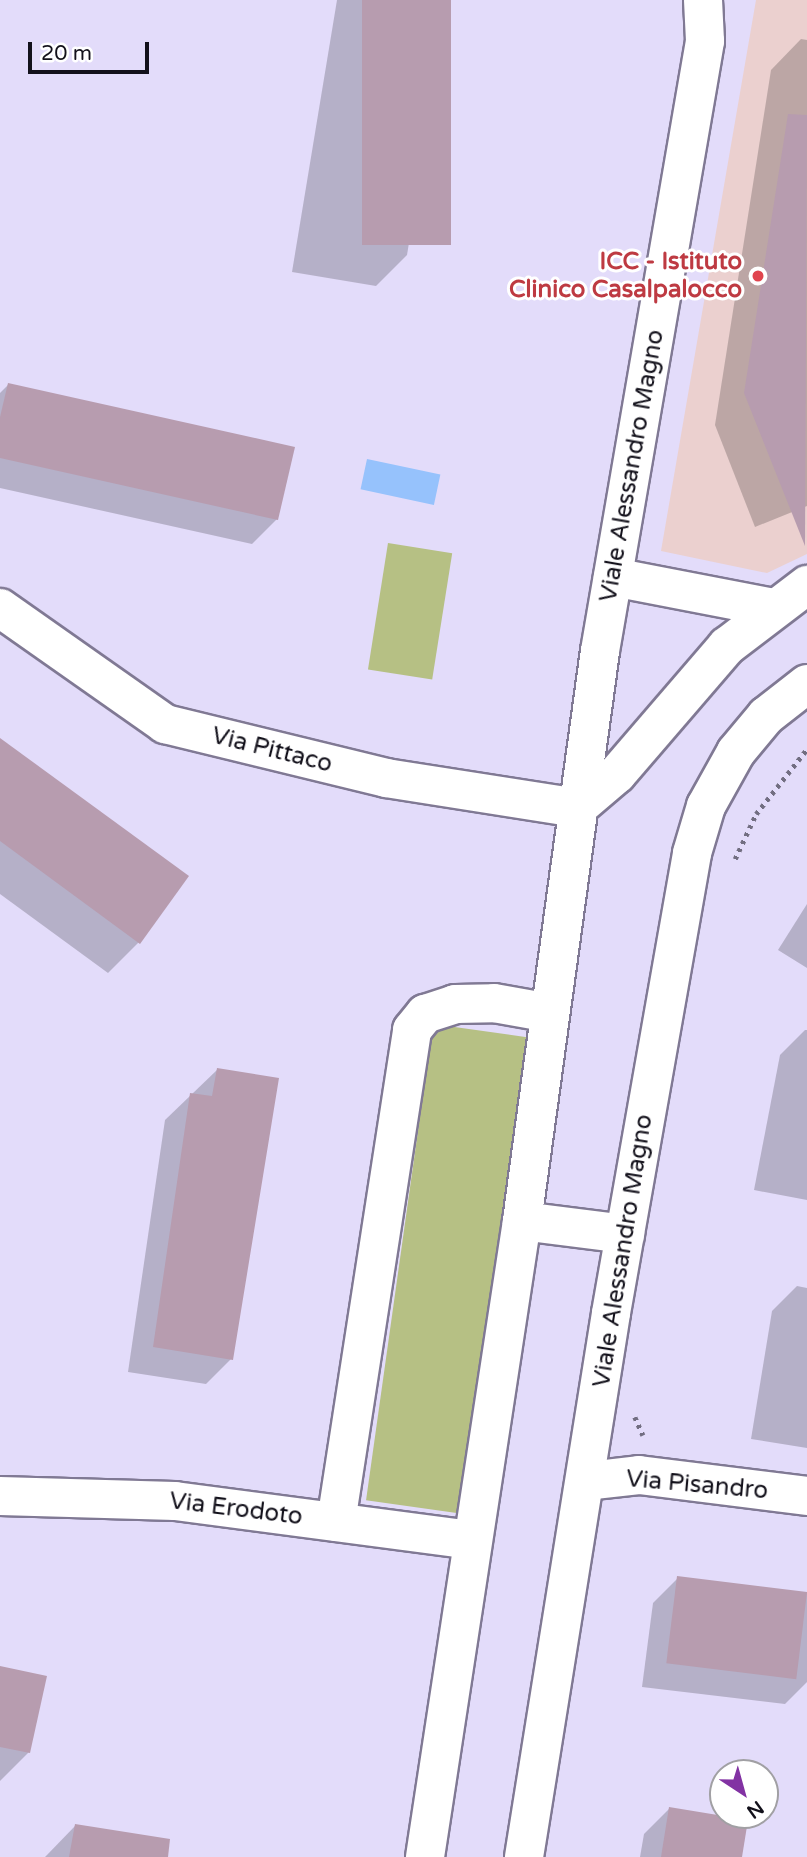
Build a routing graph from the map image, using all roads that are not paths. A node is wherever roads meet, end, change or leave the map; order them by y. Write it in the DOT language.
graph roads {
  1 [pos="702,0"];
  2 [pos="613,577"];
  3 [pos="807,584"];
  4 [pos="0,608"];
  5 [pos="774,608"];
  6 [pos="807,684"];
  7 [pos="577,808"];
  8 [pos="550,1013"];
  9 [pos="522,1221"];
  10 [pos="625,1234"];
  11 [pos="587,1481"];
  12 [pos="0,1496"];
  13 [pos="807,1496"];
  14 [pos="336,1522"];
  15 [pos="471,1540"];
  16 [pos="425,1857"];
  17 [pos="524,1857"];
  1 -- 2 [label="street, Viale Alessandro Magno"];
  2 -- 5 [label="street"];
  2 -- 7 [label="street, Viale Alessandro Magno"];
  3 -- 5 [label="street"];
  4 -- 7 [label="street, Via Pittaco"];
  5 -- 7 [label="street"];
  6 -- 10 [label="street, Viale Alessandro Magno"];
  7 -- 8 [label="street, Viale Alessandro Magno"];
  8 -- 9 [label="street, Viale Alessandro Magno"];
  8 -- 14 [label="street"];
  9 -- 10 [label="street"];
  9 -- 15 [label="street, Viale Alessandro Magno"];
  10 -- 11 [label="street, Viale Alessandro Magno"];
  11 -- 13 [label="street, Via Pisandro"];
  11 -- 17 [label="street, Viale Alessandro Magno"];
  12 -- 14 [label="street, Via Erodoto"];
  14 -- 15 [label="street, Via Erodoto"];
  15 -- 16 [label="street, Viale Alessandro Magno"];
}
